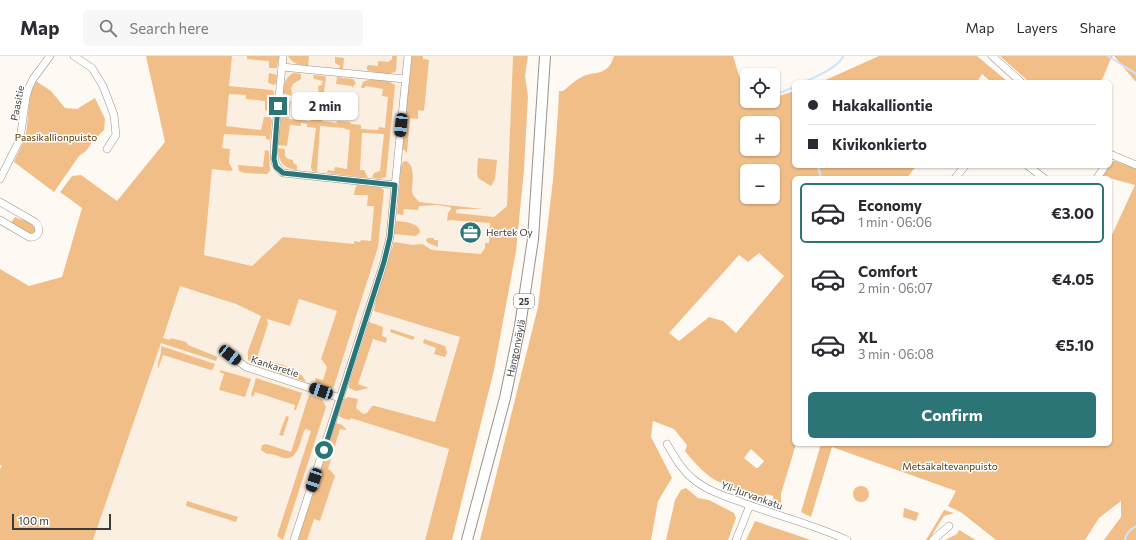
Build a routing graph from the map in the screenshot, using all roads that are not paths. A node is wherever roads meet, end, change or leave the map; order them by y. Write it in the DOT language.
graph roads {
  1 [pos="50,56"];
  2 [pos="74,56"];
  3 [pos="283,56"];
  4 [pos="408,56"];
  5 [pos="545,56"];
  6 [pos="992,56"];
  7 [pos="282,67"];
  8 [pos="405,79"];
  9 [pos="1019,80"];
  10 [pos="107,149"];
  11 [pos="1112,156"];
  12 [pos="1136,165"];
  13 [pos="1031,168"];
  14 [pos="1041,176"];
  15 [pos="0,179"];
  16 [pos="395,185"];
  17 [pos="0,202"];
  18 [pos="0,220"];
  19 [pos="230,355"];
  20 [pos="340,398"];
  21 [pos="667,444"];
  22 [pos="750,506"];
  23 [pos="949,526"];
  24 [pos="294,540"];
  25 [pos="467,540"];
  26 [pos="736,540"];
  27 [pos="847,540"];
  28 [pos="933,540"];
  1 -- 15 [label="street, Paasitie"];
  2 -- 10 [label="street"];
  3 -- 7 [label="street"];
  4 -- 8 [label="street"];
  5 -- 25 [label="highway, Hangonväylä / 25"];
  6 -- 9 [label="street"];
  7 -- 8 [label="street"];
  7 -- 16 [label="street"];
  8 -- 16 [label="street"];
  11 -- 12 [label="street"];
  13 -- 14 [label="street"];
  16 -- 20 [label="street"];
  17 -- 18 [label="street"];
  19 -- 20 [label="street, Kankaretie"];
  20 -- 24 [label="street"];
  21 -- 22 [label="street, Yli-Jurvankatu"];
  22 -- 26 [label="street"];
  22 -- 27 [label="street, Yli-Jurvankatu"];
  23 -- 28 [label="street"];
}
